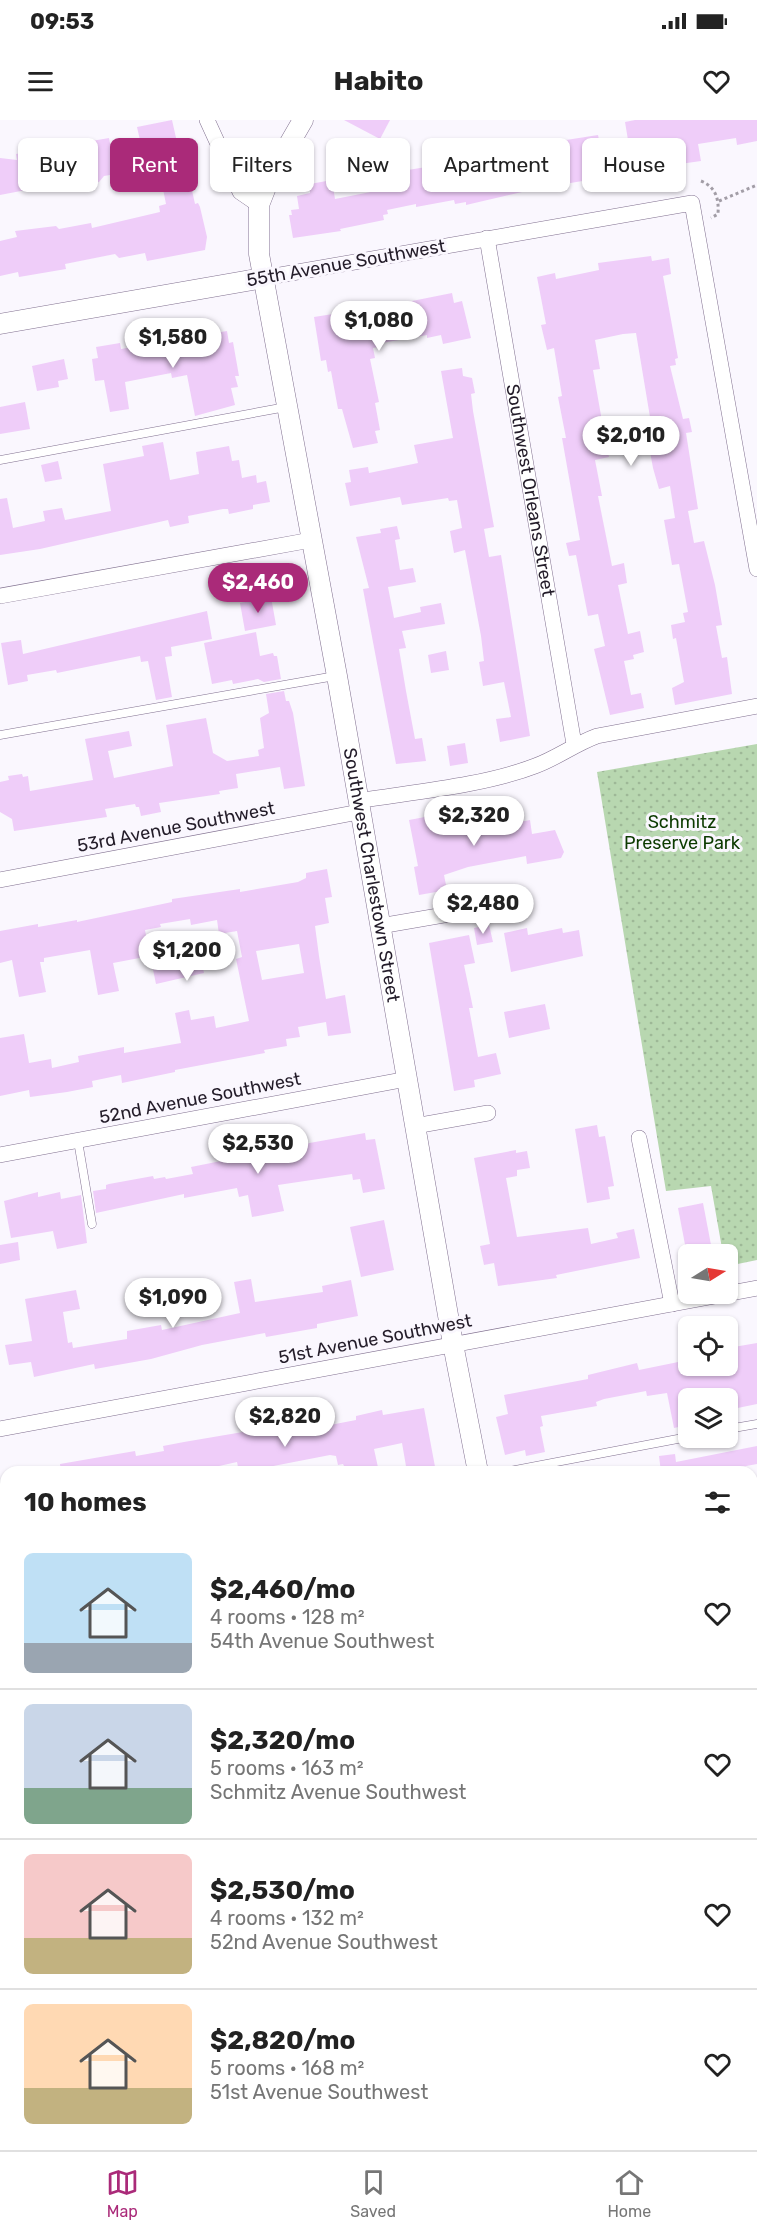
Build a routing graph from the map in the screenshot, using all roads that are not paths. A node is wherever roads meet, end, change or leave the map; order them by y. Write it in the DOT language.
graph roads {
  1 [pos="207,120"];
  2 [pos="303,120"];
  3 [pos="259,205"];
  4 [pos="487,238"];
  5 [pos="263,278"];
  6 [pos="0,324"];
  7 [pos="287,407"];
  8 [pos="0,460"];
  9 [pos="311,540"];
  10 [pos="757,569"];
  11 [pos="0,597"];
  12 [pos="337,676"];
  13 [pos="757,706"];
  14 [pos="0,735"];
  15 [pos="574,744"];
  16 [pos="358,807"];
  17 [pos="0,879"];
  18 [pos="513,903"];
  19 [pos="380,926"];
  20 [pos="407,1079"];
  21 [pos="488,1113"];
  22 [pos="415,1126"];
  23 [pos="639,1138"];
  24 [pos="78,1141"];
  25 [pos="0,1155"];
  26 [pos="92,1224"];
  27 [pos="757,1288"];
  28 [pos="672,1304"];
  29 [pos="453,1344"];
  30 [pos="757,1424"];
  31 [pos="738,1427"];
  32 [pos="0,1428"];
  33 [pos="678,1439"];
  34 [pos="477,1466"];
  35 [pos="536,1466"];
  1 -- 3 [label="street"];
  2 -- 3 [label="street"];
  3 -- 5 [label="street"];
  4 -- 5 [label="street, 55th Avenue Southwest"];
  4 -- 10 [label="street, 55th Avenue Southwest"];
  4 -- 15 [label="street, Southwest Orleans Street"];
  5 -- 6 [label="street, 55th Avenue Southwest"];
  5 -- 7 [label="street, Southwest Charlestown Street"];
  7 -- 8 [label="lane"];
  7 -- 9 [label="street, Southwest Charlestown Street"];
  9 -- 11 [label="street"];
  9 -- 12 [label="street, Southwest Charlestown Street"];
  12 -- 14 [label="lane"];
  12 -- 16 [label="street, Southwest Charlestown Street"];
  13 -- 15 [label="street, 53rd Avenue Southwest"];
  15 -- 16 [label="street, 53rd Avenue Southwest"];
  16 -- 17 [label="street, 53rd Avenue Southwest"];
  16 -- 19 [label="street, Southwest Charlestown Street"];
  18 -- 19 [label="street"];
  19 -- 20 [label="street, Southwest Charlestown Street"];
  20 -- 22 [label="street, Southwest Charlestown Street"];
  20 -- 24 [label="street, 52nd Avenue Southwest"];
  21 -- 22 [label="street"];
  22 -- 29 [label="street, Southwest Charlestown Street"];
  23 -- 28 [label="street"];
  24 -- 25 [label="street, 52nd Avenue Southwest"];
  24 -- 26 [label="lane"];
  27 -- 28 [label="street, 51st Avenue Southwest"];
  28 -- 29 [label="street, 51st Avenue Southwest"];
  29 -- 32 [label="street, 51st Avenue Southwest"];
  29 -- 34 [label="street, Southwest Charlestown Street"];
  30 -- 31 [label="lane"];
  33 -- 35 [label="lane"];
}
